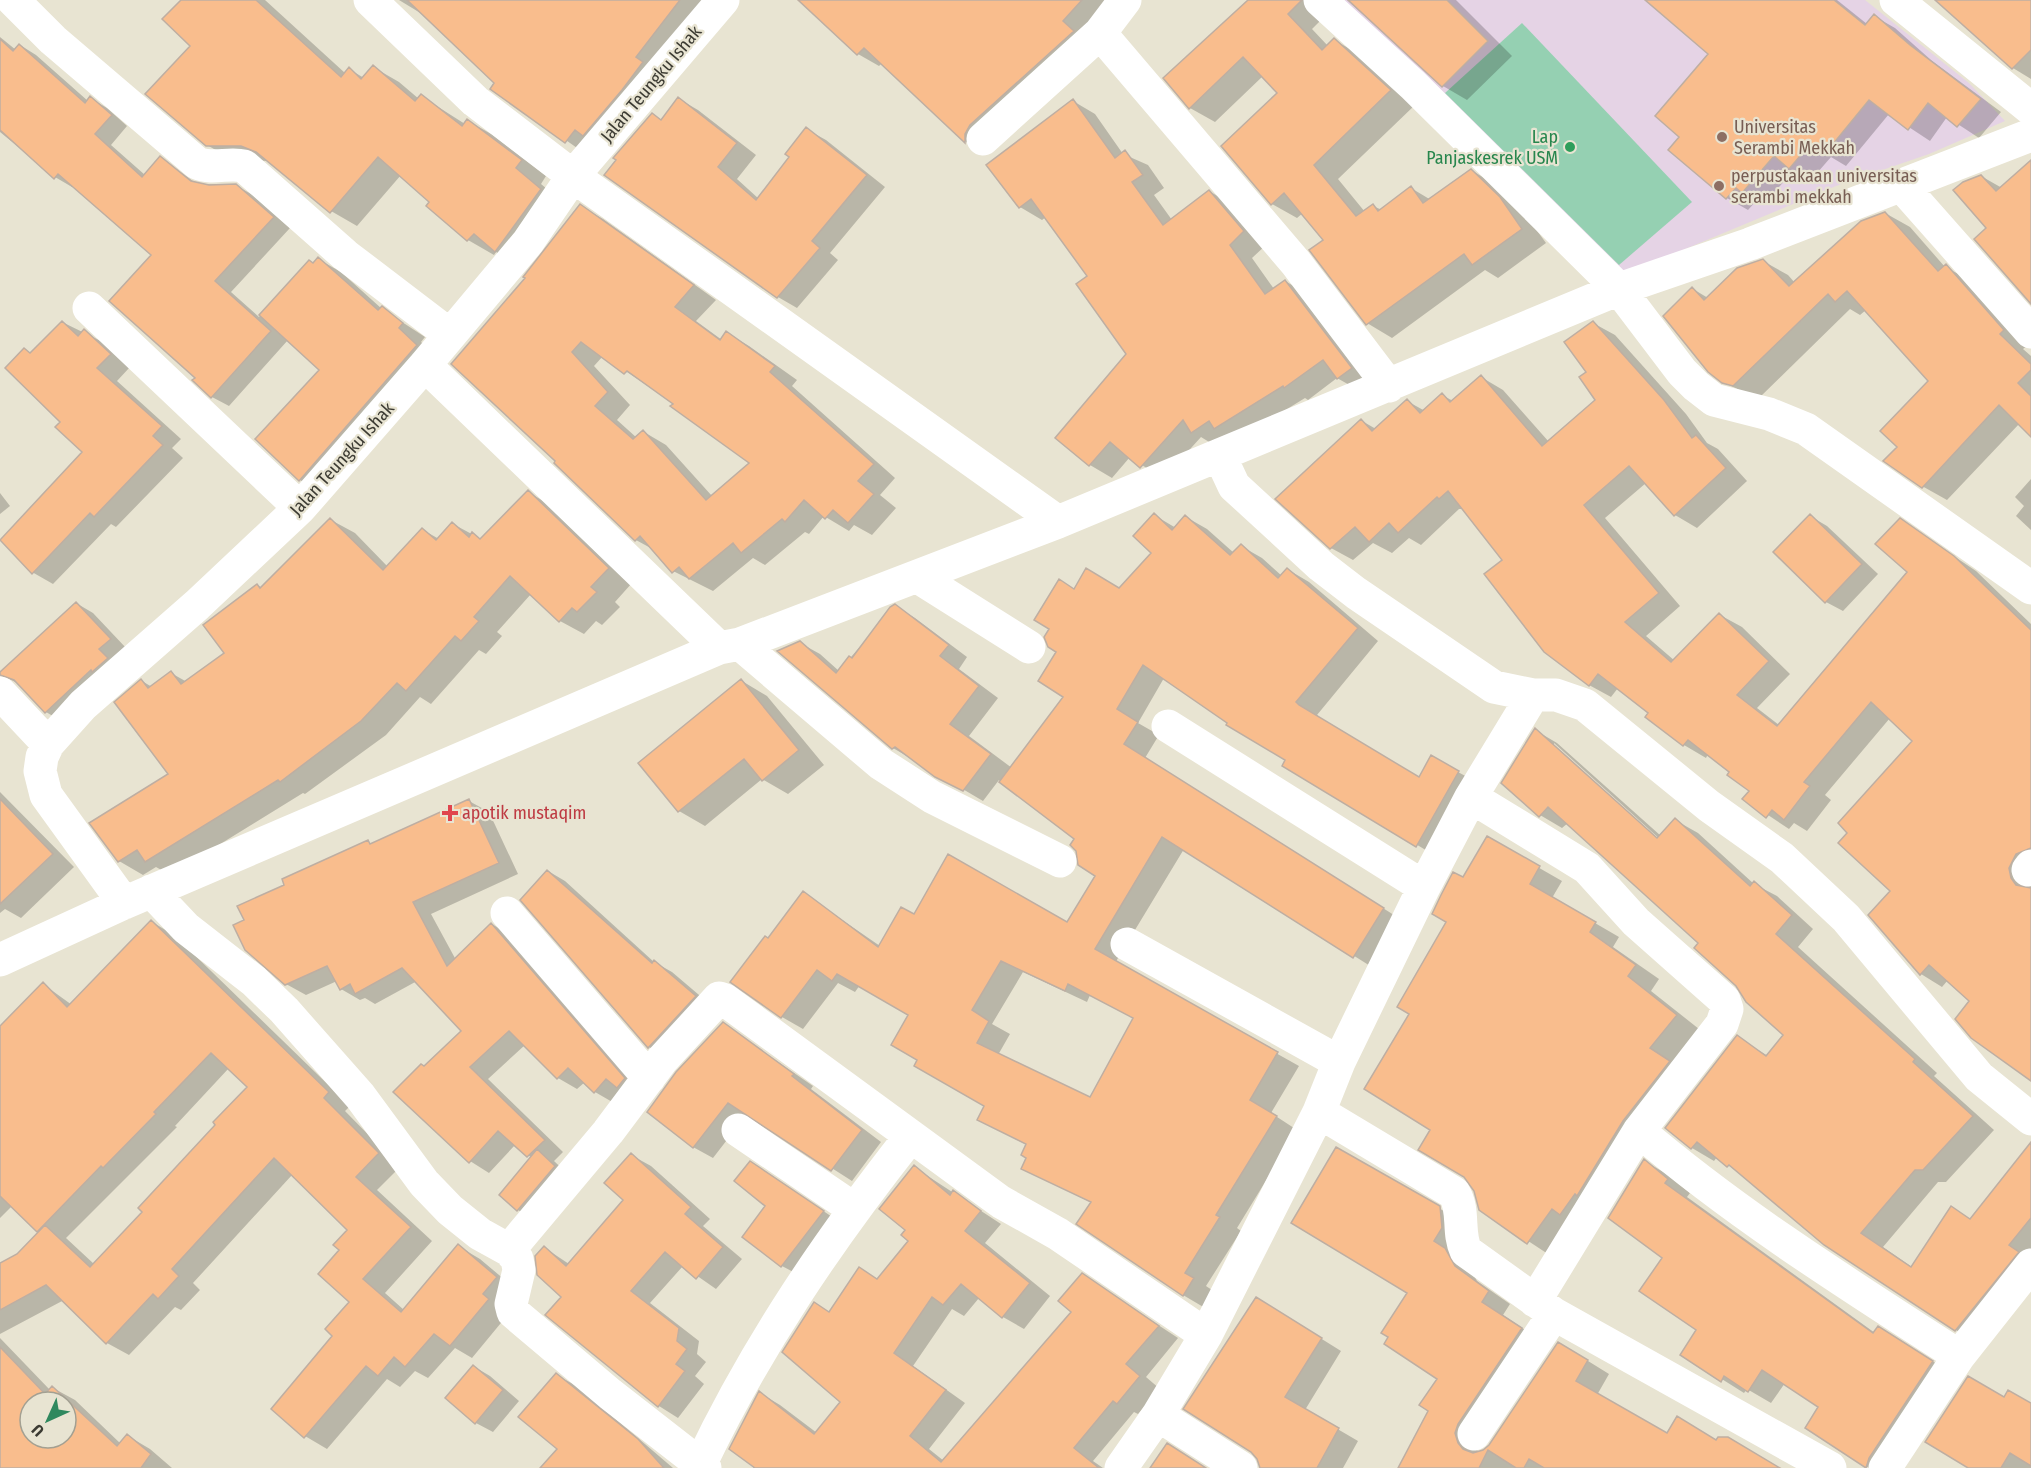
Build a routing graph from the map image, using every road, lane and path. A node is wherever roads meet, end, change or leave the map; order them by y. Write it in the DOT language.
graph roads {
  1 [pos="13,0"];
  2 [pos="370,0"];
  3 [pos="723,0"];
  4 [pos="1125,0"];
  5 [pos="1320,0"];
  6 [pos="1896,0"];
  7 [pos="1100,33"];
  8 [pos="2031,109"];
  9 [pos="2031,135"];
  10 [pos="983,139"];
  11 [pos="573,176"];
  12 [pos="1901,185"];
  13 [pos="1619,289"];
  14 [pos="88,308"];
  15 [pos="2031,332"];
  16 [pos="450,335"];
  17 [pos="425,365"];
  18 [pos="1389,386"];
  19 [pos="1220,456"];
  20 [pos="300,508"];
  21 [pos="1058,522"];
  22 [pos="918,577"];
  23 [pos="2031,588"];
  24 [pos="729,646"];
  25 [pos="1029,647"];
  26 [pos="0,693"];
  27 [pos="1533,695"];
  28 [pos="1168,726"];
  29 [pos="48,744"];
  30 [pos="1471,797"];
  31 [pos="1060,861"];
  32 [pos="1425,887"];
  33 [pos="138,897"];
  34 [pos="507,913"];
  35 [pos="1127,944"];
  36 [pos="0,960"];
  37 [pos="1339,1062"];
  38 [pos="649,1078"];
  39 [pos="1319,1112"];
  40 [pos="2031,1119"];
  41 [pos="738,1130"];
  42 [pos="1640,1131"];
  43 [pos="910,1137"];
  44 [pos="854,1209"];
  45 [pos="509,1250"];
  46 [pos="2031,1265"];
  47 [pos="1544,1307"];
  48 [pos="1206,1335"];
  49 [pos="1959,1356"];
  50 [pos="1158,1414"];
  51 [pos="1474,1434"];
  52 [pos="702,1466"];
  53 [pos="1121,1468"];
  54 [pos="1241,1468"];
  55 [pos="1830,1468"];
  56 [pos="1885,1468"];
  1 -- 16 [label="street"];
  2 -- 11 [label="street"];
  3 -- 11 [label="street, Jalan Teungku Ishak"];
  4 -- 7 [label="street"];
  5 -- 13 [label="street"];
  6 -- 8 [label="street"];
  7 -- 10 [label="street"];
  7 -- 18 [label="street"];
  9 -- 12 [label="street"];
  11 -- 16 [label="street, Jalan Teungku Ishak"];
  11 -- 21 [label="street"];
  12 -- 13 [label="street"];
  12 -- 15 [label="street"];
  13 -- 18 [label="street"];
  13 -- 23 [label="street"];
  14 -- 20 [label="street"];
  16 -- 17 [label="street, Jalan Teungku Ishak"];
  17 -- 20 [label="street, Jalan Teungku Ishak"];
  17 -- 24 [label="street"];
  18 -- 19 [label="street"];
  19 -- 21 [label="street"];
  19 -- 27 [label="street"];
  20 -- 29 [label="street, Jalan Teungku Ishak"];
  21 -- 22 [label="street"];
  22 -- 24 [label="street"];
  22 -- 25 [label="street"];
  24 -- 31 [label="street"];
  24 -- 33 [label="street"];
  26 -- 29 [label="street"];
  27 -- 30 [label="street"];
  27 -- 40 [label="street"];
  28 -- 32 [label="street"];
  29 -- 33 [label="street, Jalan Teungku Ishak"];
  30 -- 32 [label="street"];
  30 -- 42 [label="street"];
  32 -- 37 [label="street"];
  33 -- 36 [label="street"];
  33 -- 45 [label="street, Jalan Teungku Ishak"];
  34 -- 38 [label="street"];
  35 -- 37 [label="street"];
  37 -- 39 [label="street"];
  38 -- 43 [label="street"];
  38 -- 45 [label="street"];
  39 -- 47 [label="street"];
  39 -- 48 [label="street"];
  41 -- 44 [label="street"];
  42 -- 47 [label="street"];
  42 -- 49 [label="street"];
  43 -- 44 [label="street"];
  43 -- 48 [label="street"];
  44 -- 52 [label="street"];
  45 -- 52 [label="street"];
  46 -- 49 [label="street"];
  47 -- 51 [label="street"];
  47 -- 55 [label="street"];
  48 -- 50 [label="street"];
  49 -- 56 [label="street"];
  50 -- 53 [label="street"];
  50 -- 54 [label="street"];
}
